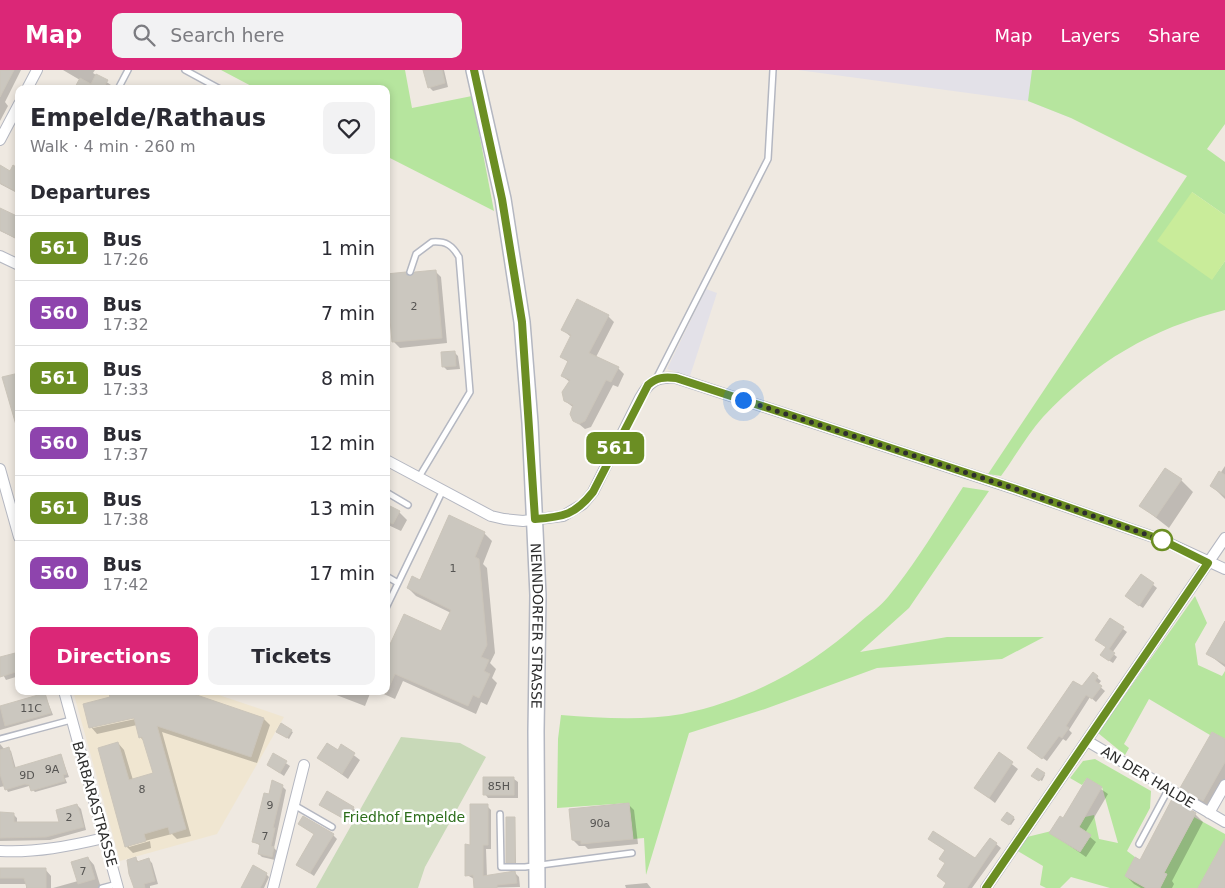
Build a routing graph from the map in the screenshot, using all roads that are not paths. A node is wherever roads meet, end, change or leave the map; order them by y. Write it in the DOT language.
graph roads {
  1 [pos="37,70"];
  2 [pos="128,70"];
  3 [pos="185,70"];
  4 [pos="474,70"];
  5 [pos="773,70"];
  6 [pos="29,85"];
  7 [pos="120,85"];
  8 [pos="213,85"];
  9 [pos="15,112"];
  10 [pos="0,140"];
  11 [pos="0,256"];
  12 [pos="15,263"];
  13 [pos="410,272"];
  14 [pos="656,379"];
  15 [pos="390,463"];
  16 [pos="0,469"];
  17 [pos="419,477"];
  18 [pos="442,490"];
  19 [pos="390,494"];
  20 [pos="408,504"];
  21 [pos="15,511"];
  22 [pos="535,519"];
  23 [pos="1225,538"];
  24 [pos="1208,563"];
  25 [pos="1225,569"];
  26 [pos="390,578"];
  27 [pos="398,583"];
  28 [pos="390,600"];
  29 [pos="65,695"];
  30 [pos="71,720"];
  31 [pos="0,739"];
  32 [pos="1087,741"];
  33 [pos="304,765"];
  34 [pos="1225,785"];
  35 [pos="1168,790"];
  36 [pos="294,805"];
  37 [pos="500,814"];
  38 [pos="1209,814"];
  39 [pos="1225,822"];
  40 [pos="332,827"];
  41 [pos="104,838"];
  42 [pos="1139,844"];
  43 [pos="0,851"];
  44 [pos="632,853"];
  45 [pos="537,866"];
  46 [pos="118,886"];
  47 [pos="102,888"];
  48 [pos="273,888"];
  49 [pos="537,888"];
  50 [pos="986,888"];
  1 -- 6 [label="street"];
  2 -- 7 [label="lane"];
  3 -- 8 [label="lane"];
  4 -- 22 [label="street, NENNDORFER STRASSE"];
  5 -- 14 [label="lane"];
  9 -- 10 [label="street"];
  11 -- 12 [label="street"];
  13 -- 17 [label="lane"];
  14 -- 22 [label="street"];
  14 -- 24 [label="street"];
  15 -- 17 [label="street"];
  16 -- 21 [label="street"];
  17 -- 18 [label="street"];
  18 -- 22 [label="street"];
  18 -- 27 [label="lane"];
  19 -- 20 [label="lane"];
  22 -- 45 [label="street, NENNDORFER STRASSE"];
  23 -- 24 [label="street"];
  24 -- 25 [label="street"];
  24 -- 32 [label="street"];
  26 -- 27 [label="lane"];
  27 -- 28 [label="lane"];
  29 -- 30 [label="street, BARBARASTRASSE"];
  30 -- 31 [label="lane"];
  30 -- 41 [label="street, BARBARASTRASSE"];
  32 -- 35 [label="street, AN DER HALDE"];
  32 -- 50 [label="street"];
  33 -- 36 [label="street"];
  34 -- 38 [label="street, AN DER HALDE"];
  35 -- 38 [label="street, AN DER HALDE"];
  35 -- 42 [label="lane"];
  36 -- 40 [label="lane"];
  36 -- 48 [label="street"];
  37 -- 45 [label="lane"];
  38 -- 39 [label="street, AN DER HALDE"];
  41 -- 43 [label="street"];
  41 -- 46 [label="street, BARBARASTRASSE"];
  44 -- 45 [label="lane"];
  45 -- 49 [label="street, NENNDORFER STRASSE"];
  46 -- 47 [label="lane"];
}
